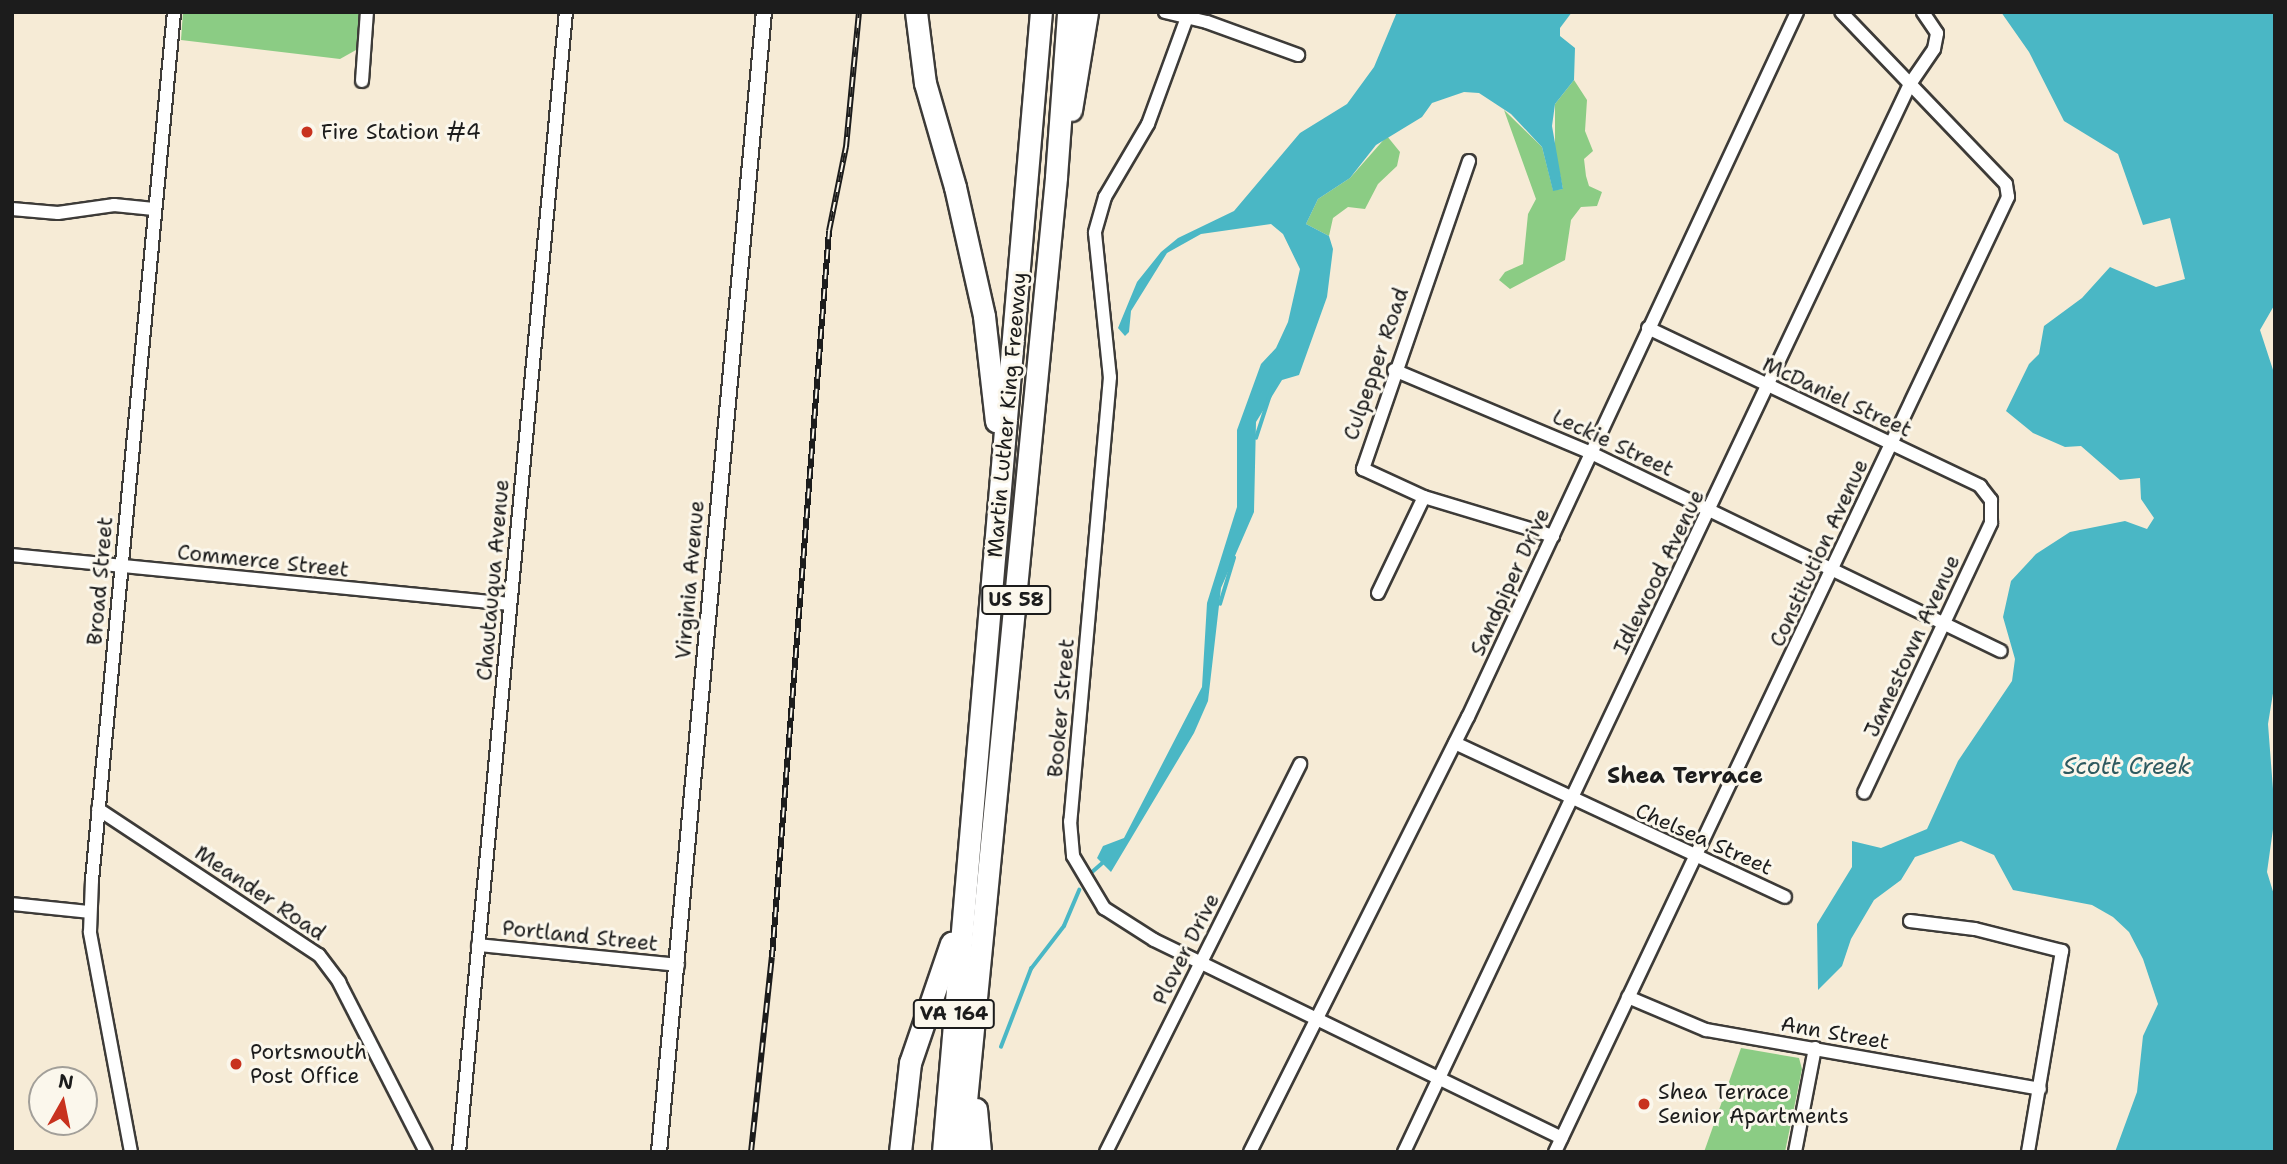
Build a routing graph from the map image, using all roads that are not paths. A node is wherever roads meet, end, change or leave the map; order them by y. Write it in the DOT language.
graph roads {
  1 [pos="174,12"];
  2 [pos="368,12"];
  3 [pos="566,12"];
  4 [pos="764,12"];
  5 [pos="916,12"];
  6 [pos="1041,12"];
  7 [pos="1165,12"];
  8 [pos="1840,12"];
  9 [pos="1923,12"];
  10 [pos="1073,14"];
  11 [pos="1188,14"];
  12 [pos="1794,17"];
  13 [pos="1298,55"];
  14 [pos="362,82"];
  15 [pos="1910,84"];
  16 [pos="1469,161"];
  17 [pos="12,209"];
  18 [pos="154,209"];
  19 [pos="1648,328"];
  20 [pos="1394,370"];
  21 [pos="1769,386"];
  22 [pos="1892,444"];
  23 [pos="1591,453"];
  24 [pos="1000,493"];
  25 [pos="1424,497"];
  26 [pos="1710,510"];
  27 [pos="1993,514"];
  28 [pos="1553,536"];
  29 [pos="12,555"];
  30 [pos="121,566"];
  31 [pos="1832,569"];
  32 [pos="1378,593"];
  33 [pos="510,604"];
  34 [pos="1944,624"];
  35 [pos="2001,651"];
  36 [pos="1455,744"];
  37 [pos="1300,764"];
  38 [pos="1864,793"];
  39 [pos="1572,799"];
  40 [pos="98,809"];
  41 [pos="1695,858"];
  42 [pos="966,876"];
  43 [pos="1784,897"];
  44 [pos="12,904"];
  45 [pos="90,912"];
  46 [pos="1910,921"];
  47 [pos="478,944"];
  48 [pos="1201,962"];
  49 [pos="678,965"];
  50 [pos="978,986"];
  51 [pos="1628,997"];
  52 [pos="1317,1019"];
  53 [pos="1815,1048"];
  54 [pos="1439,1078"];
  55 [pos="2040,1089"];
  56 [pos="1561,1138"];
  57 [pos="131,1152"];
  58 [pos="426,1152"];
  59 [pos="459,1152"];
  60 [pos="659,1152"];
  61 [pos="900,1152"];
  62 [pos="943,1152"];
  63 [pos="961,1152"];
  64 [pos="980,1152"];
  65 [pos="1106,1152"];
  66 [pos="1250,1152"];
  67 [pos="1404,1152"];
  68 [pos="1555,1152"];
  69 [pos="1796,1152"];
  70 [pos="2028,1152"];
  1 -- 18 [label="street, Broad Street"];
  2 -- 14 [label="street"];
  3 -- 33 [label="street, Chautauqua Avenue"];
  4 -- 49 [label="street, Virginia Avenue"];
  5 -- 24 [label="highway"];
  6 -- 24 [label="highway, Martin Luther King Freeway / US 58"];
  7 -- 11 [label="street"];
  8 -- 15 [label="street, Constitution Avenue"];
  9 -- 15 [label="street, Idlewood Avenue"];
  10 -- 50 [label="highway, Martin Luther King Freeway / US 58"];
  11 -- 13 [label="street"];
  11 -- 48 [label="street, Booker Street"];
  12 -- 19 [label="street, Sandpiper Drive"];
  15 -- 21 [label="street, Idlewood Avenue"];
  15 -- 22 [label="street, Constitution Avenue"];
  16 -- 20 [label="street, Culpepper Road"];
  17 -- 18 [label="street"];
  18 -- 30 [label="street, Broad Street"];
  19 -- 21 [label="street, McDaniel Street"];
  19 -- 23 [label="street, Sandpiper Drive"];
  20 -- 23 [label="street, Leckie Street"];
  20 -- 25 [label="street, Culpepper Road"];
  21 -- 22 [label="street, McDaniel Street"];
  21 -- 26 [label="street, Idlewood Avenue"];
  22 -- 27 [label="street, McDaniel Street"];
  22 -- 31 [label="street, Constitution Avenue"];
  23 -- 26 [label="street, Leckie Street"];
  23 -- 28 [label="street, Sandpiper Drive"];
  24 -- 42 [label="highway, Martin Luther King Freeway / US 58"];
  25 -- 28 [label="street, Culpepper Road"];
  25 -- 32 [label="street"];
  26 -- 31 [label="street, Leckie Street"];
  26 -- 39 [label="street, Idlewood Avenue"];
  27 -- 34 [label="street, Jamestown Avenue"];
  28 -- 36 [label="street, Sandpiper Drive"];
  29 -- 30 [label="street, Commerce Street"];
  30 -- 33 [label="street, Commerce Street"];
  30 -- 40 [label="street, Broad Street"];
  31 -- 34 [label="street, Leckie Street"];
  31 -- 41 [label="street, Constitution Avenue"];
  33 -- 47 [label="street, Chautauqua Avenue"];
  34 -- 35 [label="street, Leckie Street"];
  34 -- 38 [label="street, Jamestown Avenue"];
  36 -- 39 [label="street, Chelsea Street"];
  36 -- 52 [label="street, Sandpiper Drive"];
  37 -- 48 [label="street, Plover Drive"];
  39 -- 41 [label="street, Chelsea Street"];
  39 -- 54 [label="street, Idlewood Avenue"];
  40 -- 45 [label="street, Broad Street"];
  40 -- 58 [label="street, Meander Road"];
  41 -- 43 [label="street, Chelsea Street"];
  41 -- 51 [label="street, Constitution Avenue"];
  42 -- 61 [label="highway, US 58"];
  42 -- 62 [label="highway, Martin Luther King Freeway / VA 164"];
  44 -- 45 [label="street"];
  45 -- 57 [label="street, Broad Street"];
  46 -- 55 [label="street"];
  47 -- 49 [label="street, Portland Street"];
  47 -- 59 [label="street, Chautauqua Avenue"];
  48 -- 52 [label="street, Booker Street"];
  48 -- 65 [label="street, Plover Drive"];
  49 -- 60 [label="street, Virginia Avenue"];
  50 -- 63 [label="highway, Martin Luther King Freeway / US 58"];
  50 -- 64 [label="highway"];
  51 -- 53 [label="street, Ann Street"];
  51 -- 56 [label="street, Constitution Avenue"];
  52 -- 54 [label="street, Booker Street"];
  52 -- 66 [label="street, Sandpiper Drive"];
  53 -- 55 [label="street, Ann Street"];
  53 -- 69 [label="street"];
  54 -- 56 [label="street, Booker Street"];
  54 -- 67 [label="street, Idlewood Avenue"];
  55 -- 70 [label="street"];
  56 -- 68 [label="street, Constitution Avenue"];
}
